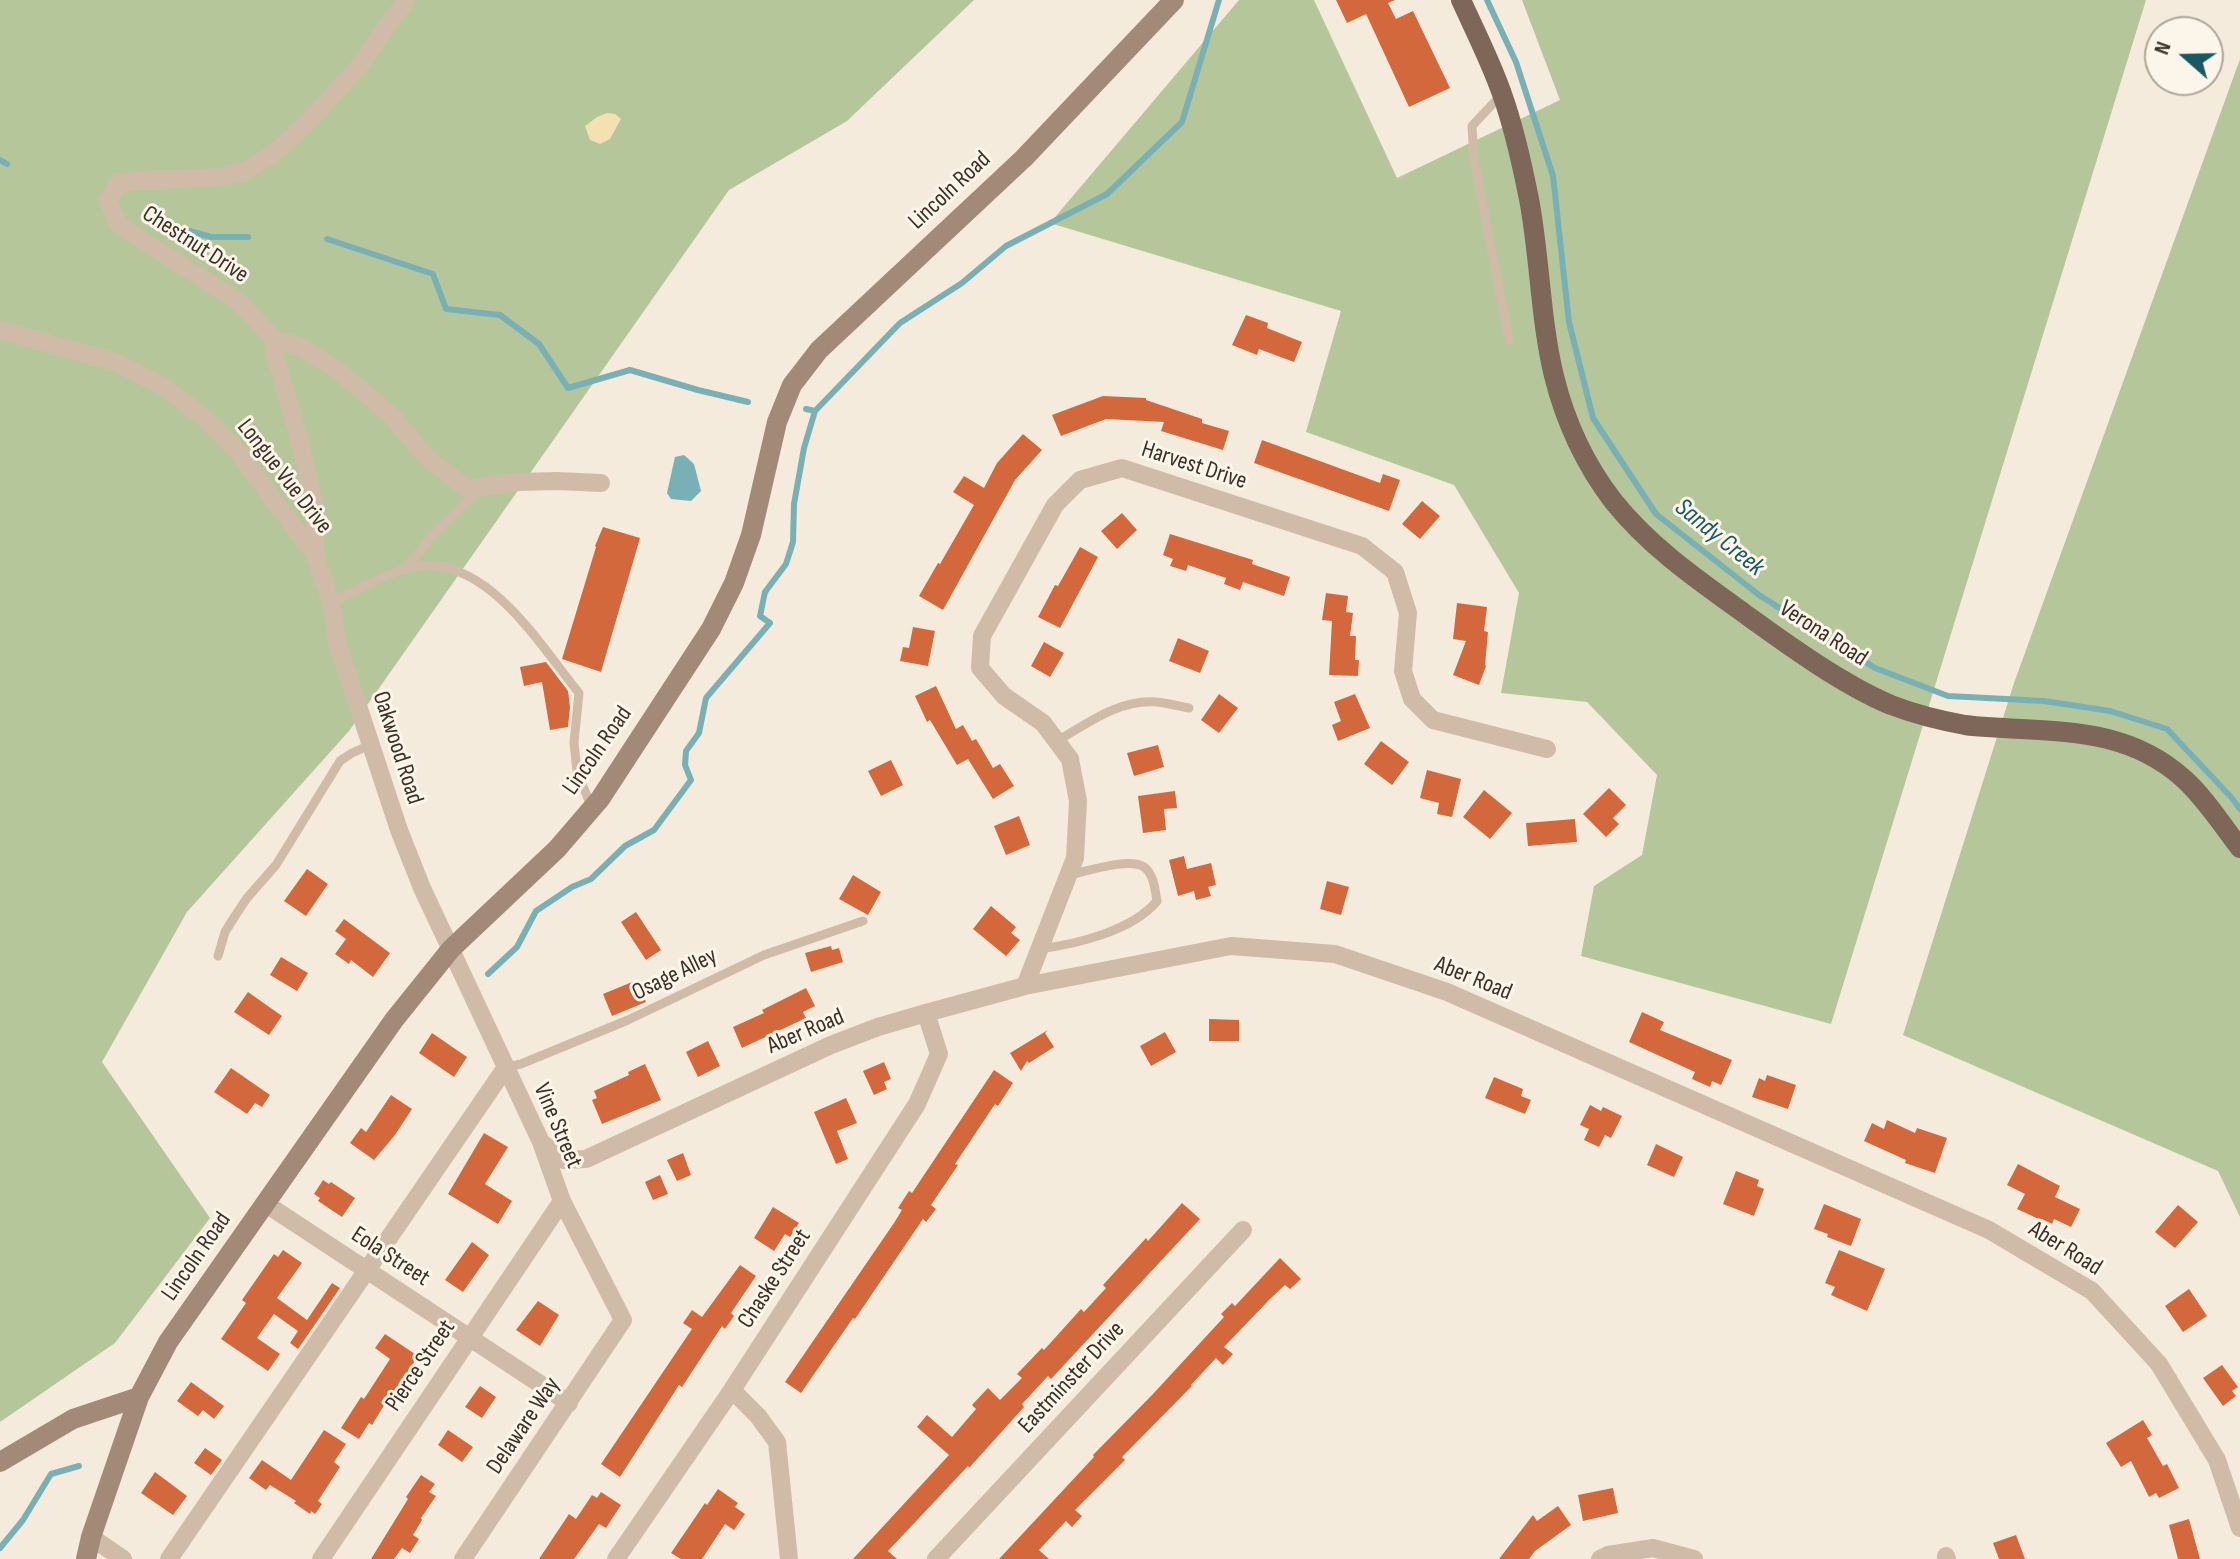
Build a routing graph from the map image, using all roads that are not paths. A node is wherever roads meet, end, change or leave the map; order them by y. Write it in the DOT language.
graph roads {
  1 [pos="406,0"];
  2 [pos="1174,0"];
  3 [pos="1461,0"];
  4 [pos="1502,94"];
  5 [pos="0,330"];
  6 [pos="275,340"];
  7 [pos="1509,340"];
  8 [pos="601,483"];
  9 [pos="481,489"];
  10 [pos="315,555"];
  11 [pos="405,569"];
  12 [pos="331,602"];
  13 [pos="1189,708"];
  14 [pos="1057,741"];
  15 [pos="370,745"];
  16 [pos="1547,749"];
  17 [pos="592,808"];
  18 [pos="2240,848"];
  19 [pos="1068,875"];
  20 [pos="863,921"];
  21 [pos="451,949"];
  22 [pos="1039,949"];
  23 [pos="218,956"];
  24 [pos="1025,986"];
  25 [pos="926,1013"];
  26 [pos="506,1067"];
  27 [pos="541,1142"];
  28 [pos="562,1201"];
  29 [pos="266,1204"];
  30 [pos="1243,1230"];
  31 [pos="366,1270"];
  32 [pos="623,1320"];
  33 [pos="469,1338"];
  34 [pos="732,1390"];
  35 [pos="139,1397"];
  36 [pos="569,1403"];
  37 [pos="0,1462"];
  38 [pos="2240,1528"];
  39 [pos="91,1537"];
  40 [pos="86,1559"];
  41 [pos="123,1559"];
  42 [pos="169,1559"];
  43 [pos="321,1559"];
  44 [pos="463,1559"];
  45 [pos="616,1559"];
  46 [pos="789,1559"];
  47 [pos="936,1559"];
  48 [pos="1600,1559"];
  49 [pos="1694,1559"];
  1 -- 6 [label="street, Chestnut Drive"];
  2 -- 17 [label="street, Lincoln Road"];
  3 -- 4 [label="main road, Verona Road"];
  4 -- 7 [label="lane"];
  4 -- 18 [label="main road, Verona Road"];
  5 -- 10 [label="street, Longue Vue Drive"];
  6 -- 9 [label="street"];
  6 -- 10 [label="street"];
  8 -- 9 [label="street"];
  9 -- 11 [label="lane"];
  10 -- 12 [label="street, Oakwood Road"];
  11 -- 12 [label="lane"];
  11 -- 17 [label="lane"];
  12 -- 15 [label="street, Oakwood Road"];
  13 -- 14 [label="lane"];
  14 -- 16 [label="street, Harvest Drive"];
  14 -- 19 [label="street, Harvest Drive"];
  15 -- 21 [label="street, Oakwood Road"];
  15 -- 23 [label="lane"];
  17 -- 21 [label="street, Lincoln Road"];
  19 -- 22 [label="street, Harvest Drive"];
  19 -- 22 [label="lane"];
  20 -- 26 [label="lane, Osage Alley"];
  21 -- 26 [label="street, Vine Street"];
  21 -- 29 [label="street, Lincoln Road"];
  22 -- 24 [label="street, Harvest Drive"];
  24 -- 25 [label="street, Aber Road"];
  24 -- 38 [label="street, Aber Road"];
  25 -- 27 [label="street, Aber Road"];
  25 -- 34 [label="street, Chaske Street"];
  26 -- 27 [label="street, Vine Street"];
  26 -- 31 [label="street"];
  27 -- 28 [label="street, Vine Street"];
  28 -- 32 [label="street, Vine Street"];
  28 -- 33 [label="street, Pierce Street"];
  29 -- 31 [label="street, Eola Street"];
  29 -- 35 [label="street, Lincoln Road"];
  30 -- 47 [label="street, Eastminster Drive"];
  31 -- 33 [label="street, Eola Street"];
  31 -- 42 [label="street"];
  32 -- 36 [label="street, Delaware Way"];
  33 -- 36 [label="street, Eola Street"];
  33 -- 43 [label="street, Pierce Street"];
  34 -- 45 [label="street, Chaske Street"];
  34 -- 46 [label="street"];
  35 -- 37 [label="street"];
  35 -- 39 [label="street, Lincoln Road"];
  36 -- 44 [label="street, Delaware Way"];
  39 -- 40 [label="street, Lincoln Road"];
  39 -- 41 [label="street"];
  48 -- 49 [label="street"];
}
